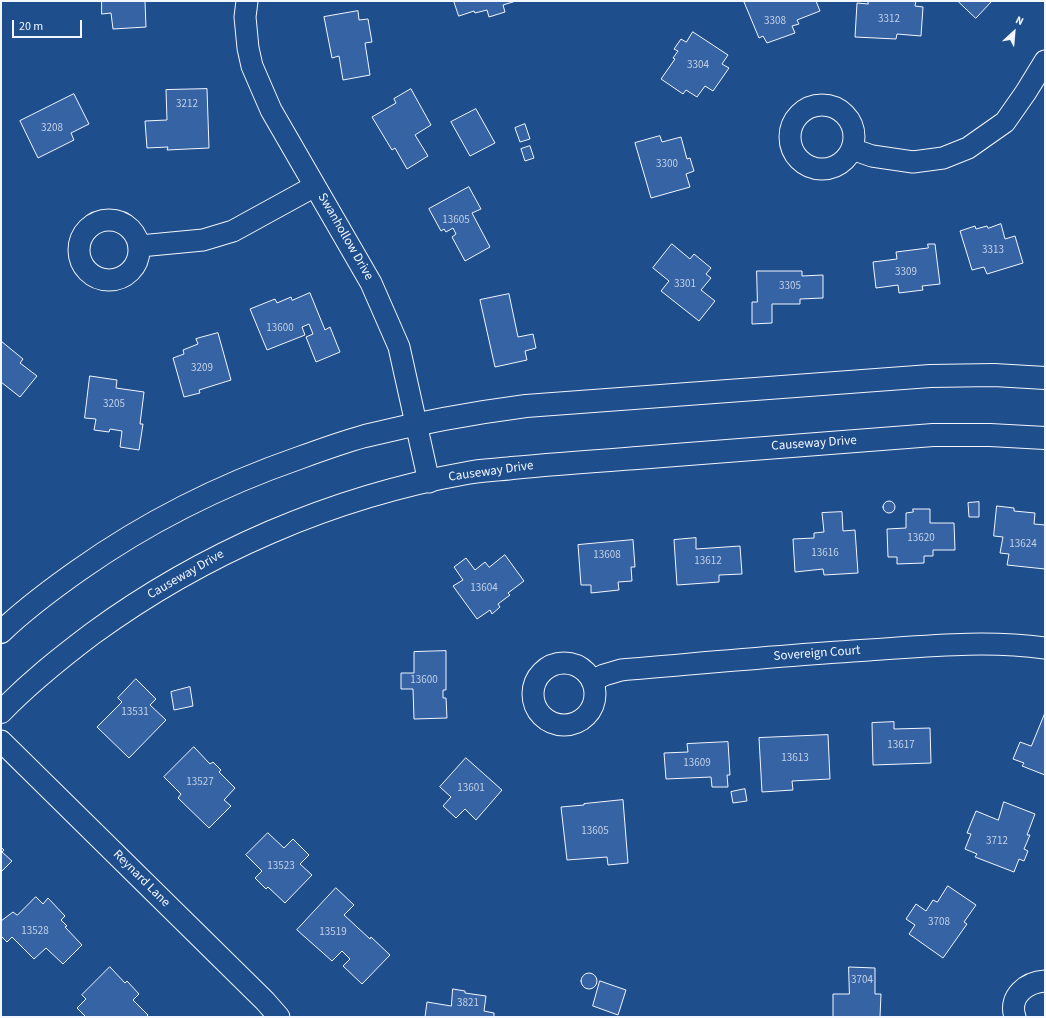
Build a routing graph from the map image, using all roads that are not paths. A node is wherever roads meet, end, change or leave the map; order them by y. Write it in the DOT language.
graph roads {
  1 [pos="246,1"];
  2 [pos="1045,61"];
  3 [pos="852,149"];
  4 [pos="315,186"];
  5 [pos="140,246"];
  6 [pos="1045,378"];
  7 [pos="417,425"];
  8 [pos="1045,438"];
  9 [pos="429,482"];
  10 [pos="1,632"];
  11 [pos="1045,648"];
  12 [pos="592,681"];
  13 [pos="1,712"];
  14 [pos="1,741"];
  15 [pos="1045,980"];
  16 [pos="279,1017"];
  17 [pos="1015,1017"];
  1 -- 4 [label="street, Swanhollow Drive"];
  2 -- 3 [label="street"];
  4 -- 5 [label="street"];
  4 -- 7 [label="street, Swanhollow Drive"];
  6 -- 7 [label="street"];
  7 -- 9 [label="street, Swanhollow Drive"];
  7 -- 10 [label="street"];
  8 -- 9 [label="street, Causeway Drive"];
  9 -- 13 [label="street, Causeway Drive"];
  11 -- 12 [label="street, Sovereign Court"];
  14 -- 16 [label="street, Reynard Lane"];
  15 -- 17 [label="street"];
}
